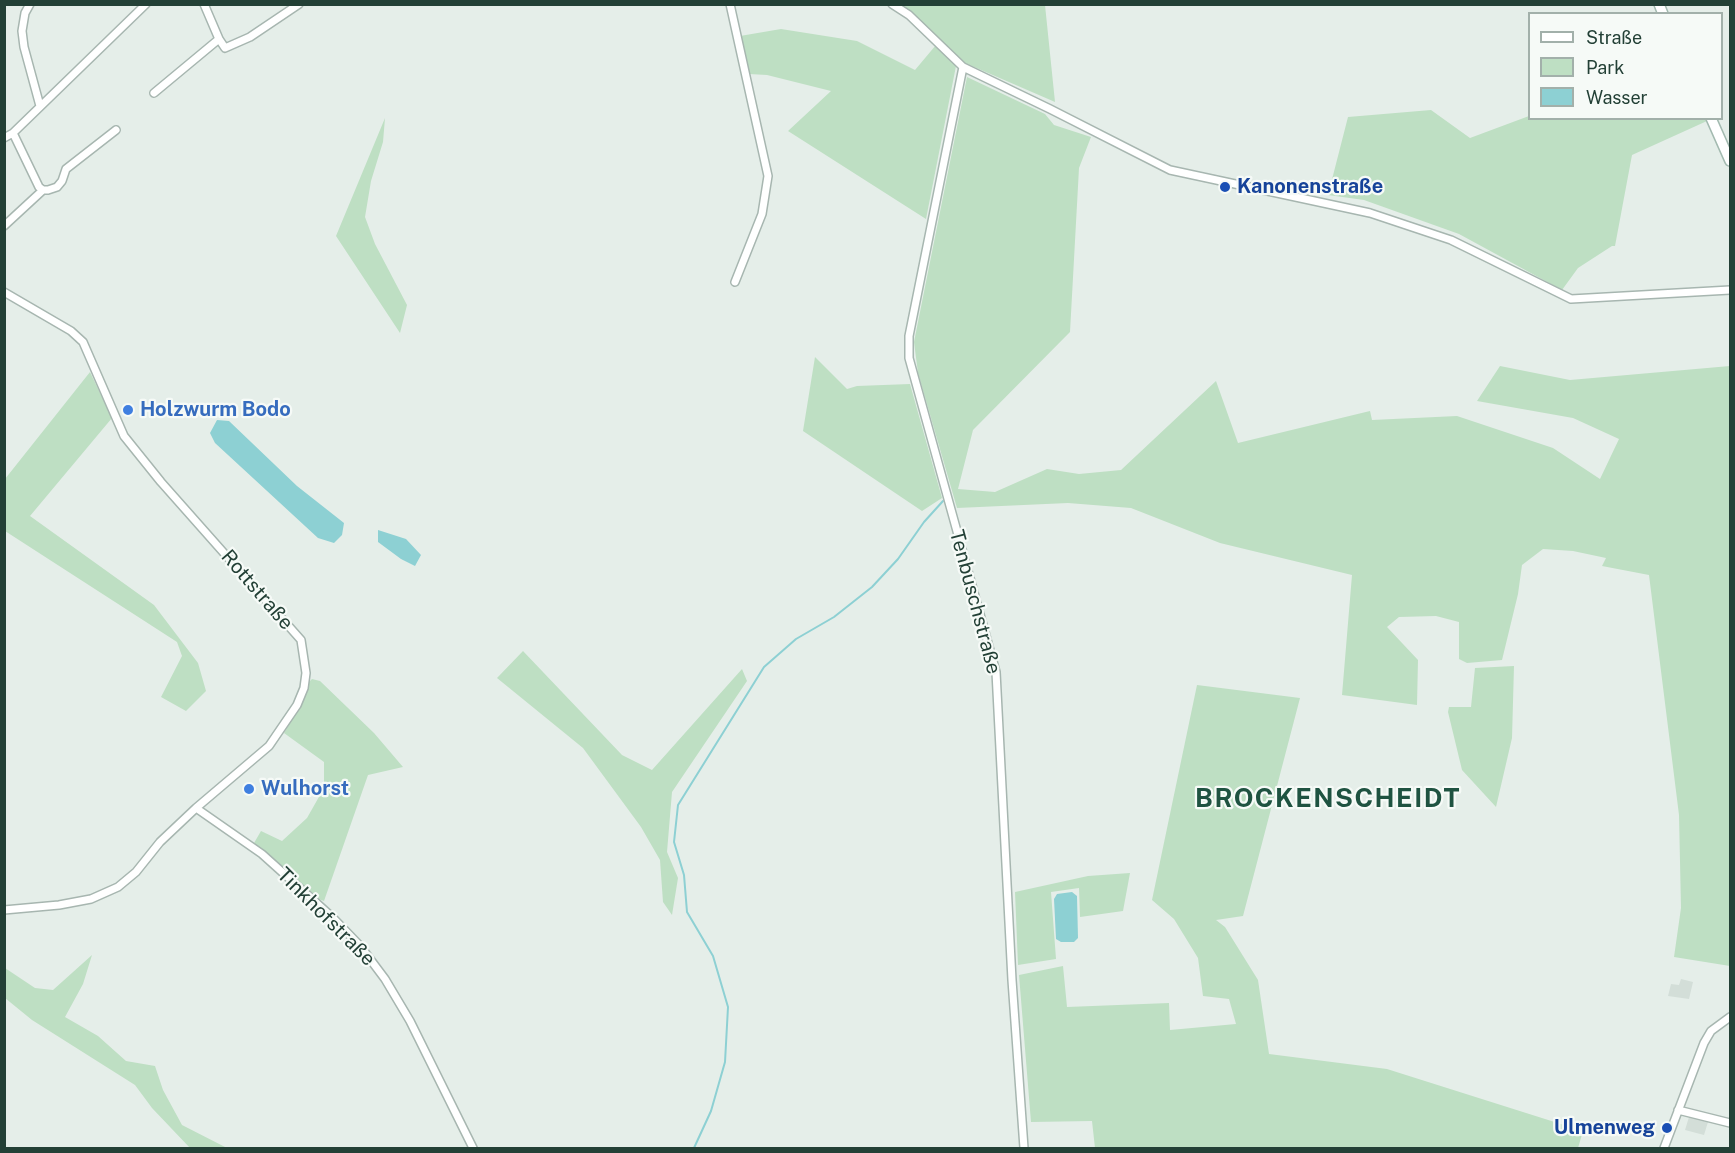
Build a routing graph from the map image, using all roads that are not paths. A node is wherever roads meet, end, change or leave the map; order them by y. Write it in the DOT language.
graph roads {
  1 [pos="30,4"];
  2 [pos="146,4"];
  3 [pos="204,4"];
  4 [pos="299,4"];
  5 [pos="730,4"];
  6 [pos="892,4"];
  7 [pos="219,39"];
  8 [pos="963,67"];
  9 [pos="154,93"];
  10 [pos="40,106"];
  11 [pos="1712,120"];
  12 [pos="116,130"];
  13 [pos="13,133"];
  14 [pos="4,138"];
  15 [pos="1731,161"];
  16 [pos="43,190"];
  17 [pos="4,226"];
  18 [pos="735,282"];
  19 [pos="1731,290"];
  20 [pos="4,292"];
  21 [pos="196,808"];
  22 [pos="4,910"];
  23 [pos="1731,1017"];
  24 [pos="1678,1110"];
  25 [pos="1731,1123"];
  26 [pos="473,1149"];
  27 [pos="1024,1149"];
  28 [pos="1664,1149"];
  1 -- 10 [label="street"];
  2 -- 10 [label="street"];
  3 -- 7 [label="street"];
  4 -- 7 [label="street"];
  5 -- 18 [label="street"];
  6 -- 8 [label="street"];
  7 -- 9 [label="street"];
  8 -- 19 [label="street"];
  8 -- 27 [label="street, Tenbuschstraße"];
  10 -- 13 [label="street"];
  11 -- 15 [label="street"];
  12 -- 16 [label="street"];
  13 -- 14 [label="street"];
  13 -- 16 [label="street"];
  16 -- 17 [label="street"];
  20 -- 21 [label="street, Rottstraße"];
  21 -- 22 [label="street, Rottstraße"];
  21 -- 26 [label="street, Tinkhofstraße"];
  23 -- 24 [label="street"];
  24 -- 25 [label="street"];
  24 -- 28 [label="street"];
}
